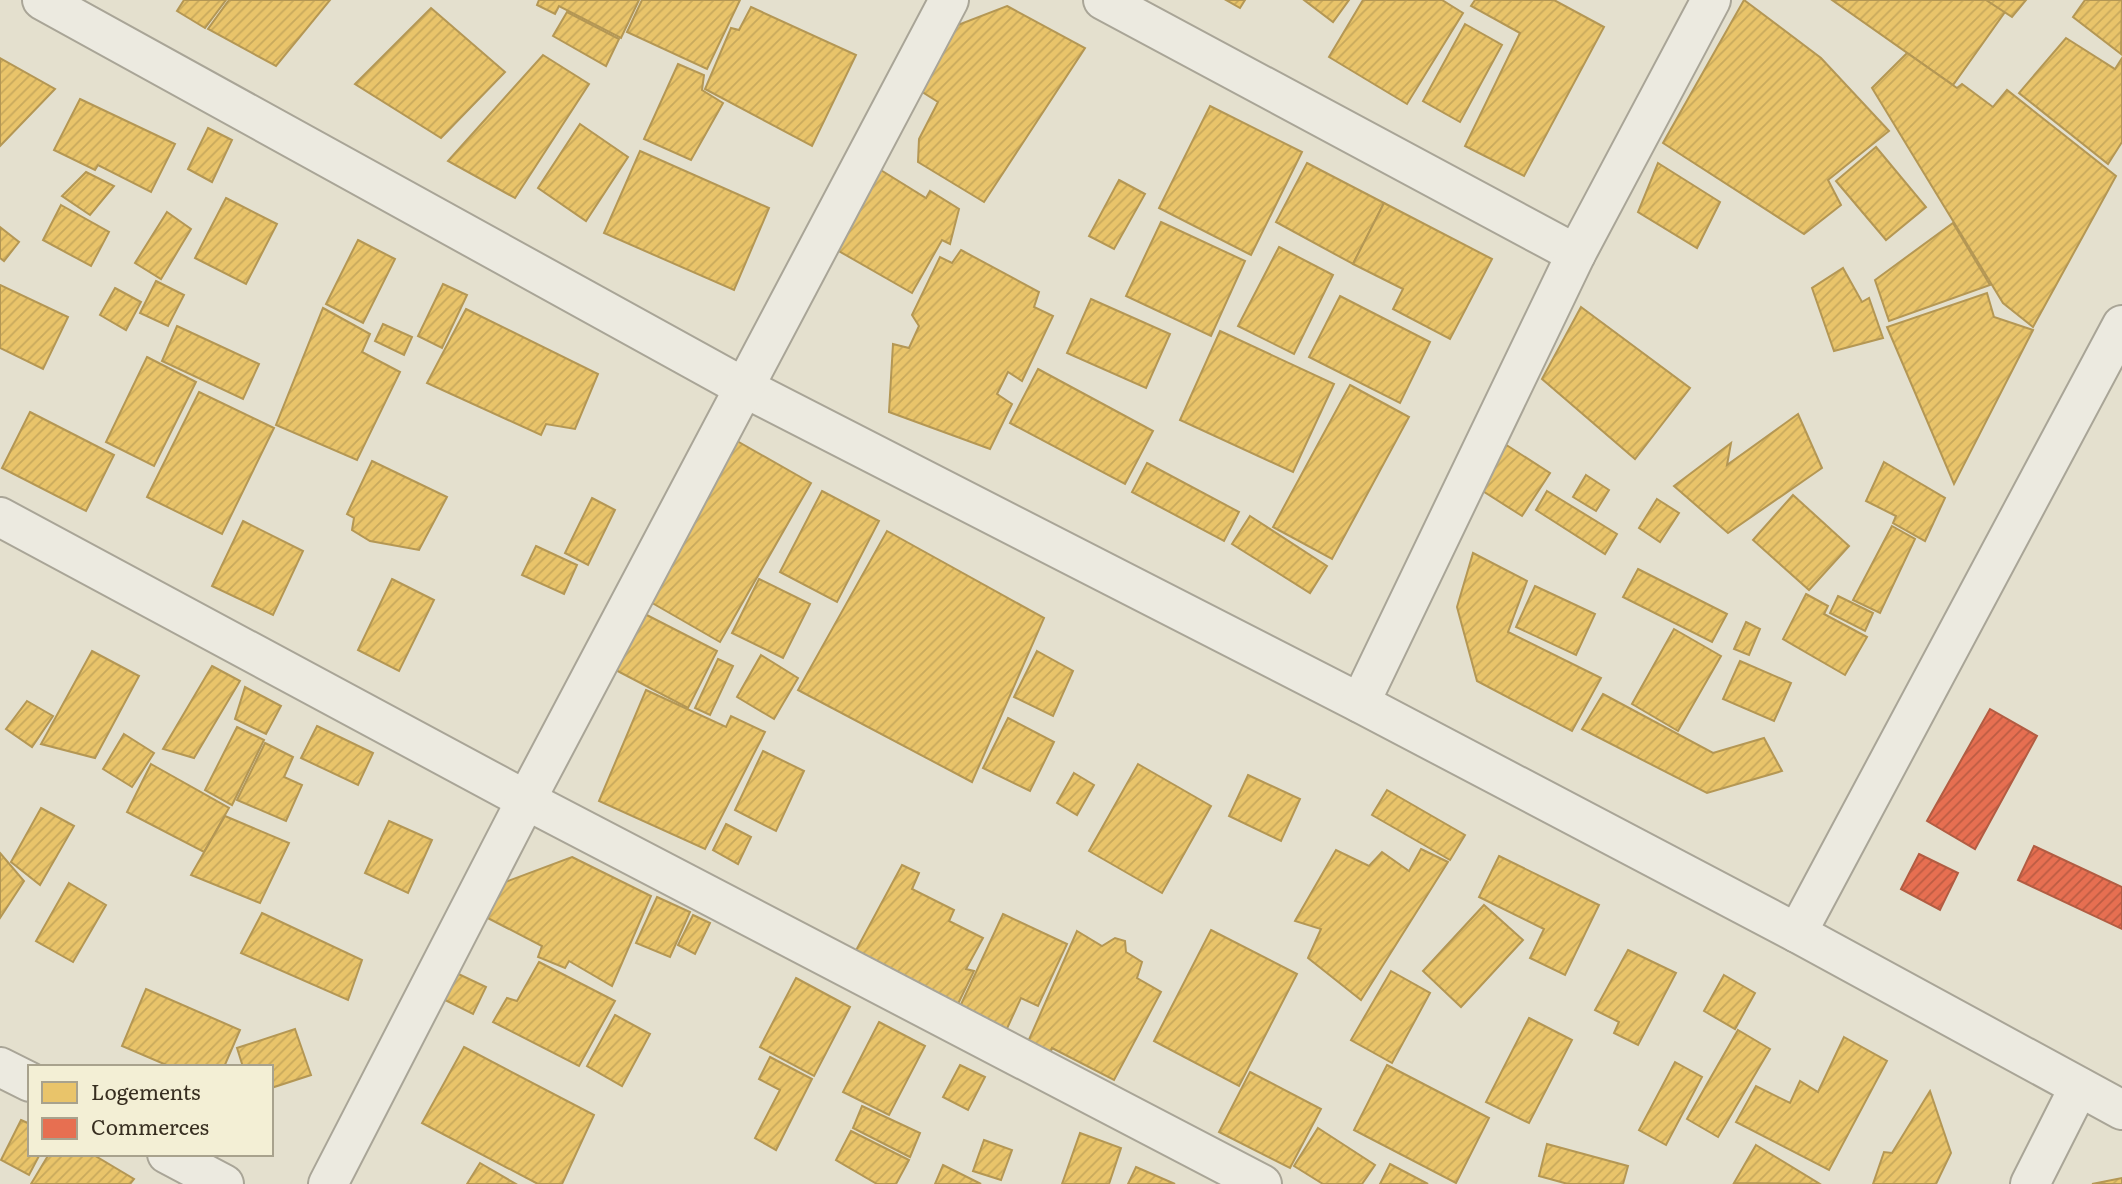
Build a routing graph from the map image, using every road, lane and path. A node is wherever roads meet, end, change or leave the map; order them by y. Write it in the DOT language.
graph roads {
  1 [pos="42,0"];
  2 [pos="949,0"];
  3 [pos="1103,0"];
  4 [pos="1711,0"];
  5 [pos="1576,254"];
  6 [pos="2122,325"];
  7 [pos="746,388"];
  8 [pos="0,517"];
  9 [pos="1360,703"];
  10 [pos="526,800"];
  11 [pos="1797,933"];
  12 [pos="0,1067"];
  13 [pos="28,1081"];
  14 [pos="2079,1087"];
  15 [pos="2122,1110"];
  16 [pos="171,1156"];
  17 [pos="224,1184"];
  18 [pos="328,1184"];
  19 [pos="1262,1184"];
  20 [pos="2030,1184"];
  1 -- 7 [label="street"];
  2 -- 7 [label="street"];
  3 -- 5 [label="street"];
  4 -- 5 [label="street"];
  5 -- 9 [label="street"];
  6 -- 11 [label="street"];
  7 -- 9 [label="street"];
  7 -- 10 [label="street"];
  8 -- 10 [label="street"];
  9 -- 11 [label="street"];
  10 -- 18 [label="street"];
  10 -- 19 [label="street"];
  11 -- 14 [label="street"];
  12 -- 13 [label="street"];
  14 -- 15 [label="street"];
  14 -- 20 [label="street"];
  16 -- 17 [label="street"];
}
